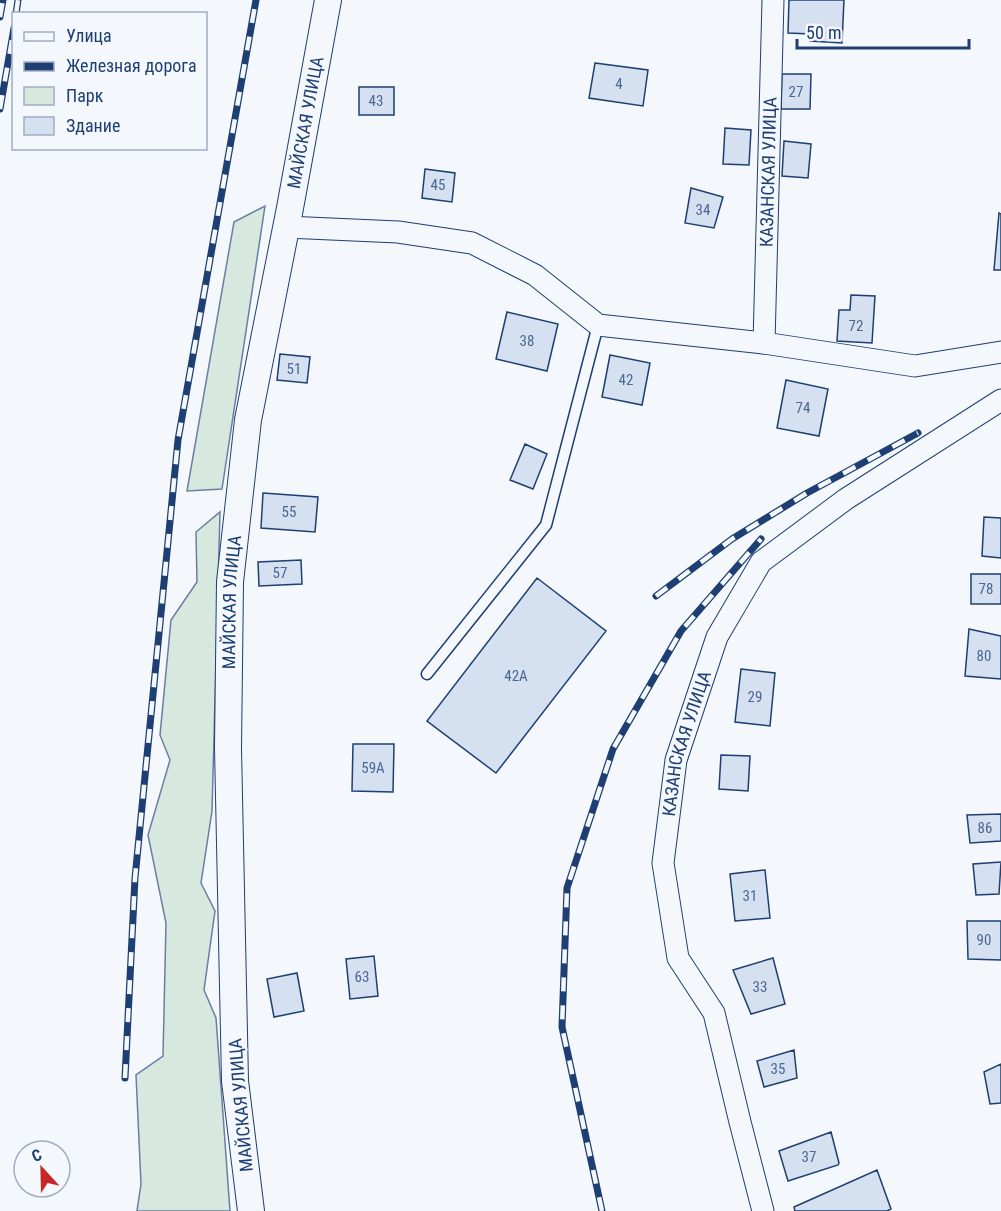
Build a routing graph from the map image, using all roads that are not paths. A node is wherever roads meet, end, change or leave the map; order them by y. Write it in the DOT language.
graph roads {
  1 [pos="328,0"];
  2 [pos="773,0"];
  3 [pos="286,227"];
  4 [pos="598,325"];
  5 [pos="764,344"];
  6 [pos="1001,352"];
  7 [pos="1001,400"];
  8 [pos="427,674"];
  9 [pos="251,1211"];
  10 [pos="763,1211"];
  1 -- 3 [label="street, МАЙСКАЯ УЛИЦА"];
  2 -- 5 [label="street, КАЗАНСКАЯ УЛИЦА"];
  3 -- 4 [label="street"];
  3 -- 9 [label="street, МАЙСКАЯ УЛИЦА"];
  4 -- 5 [label="street"];
  4 -- 8 [label="lane"];
  5 -- 6 [label="street"];
  7 -- 10 [label="street, КАЗАНСКАЯ УЛИЦА"];
}
